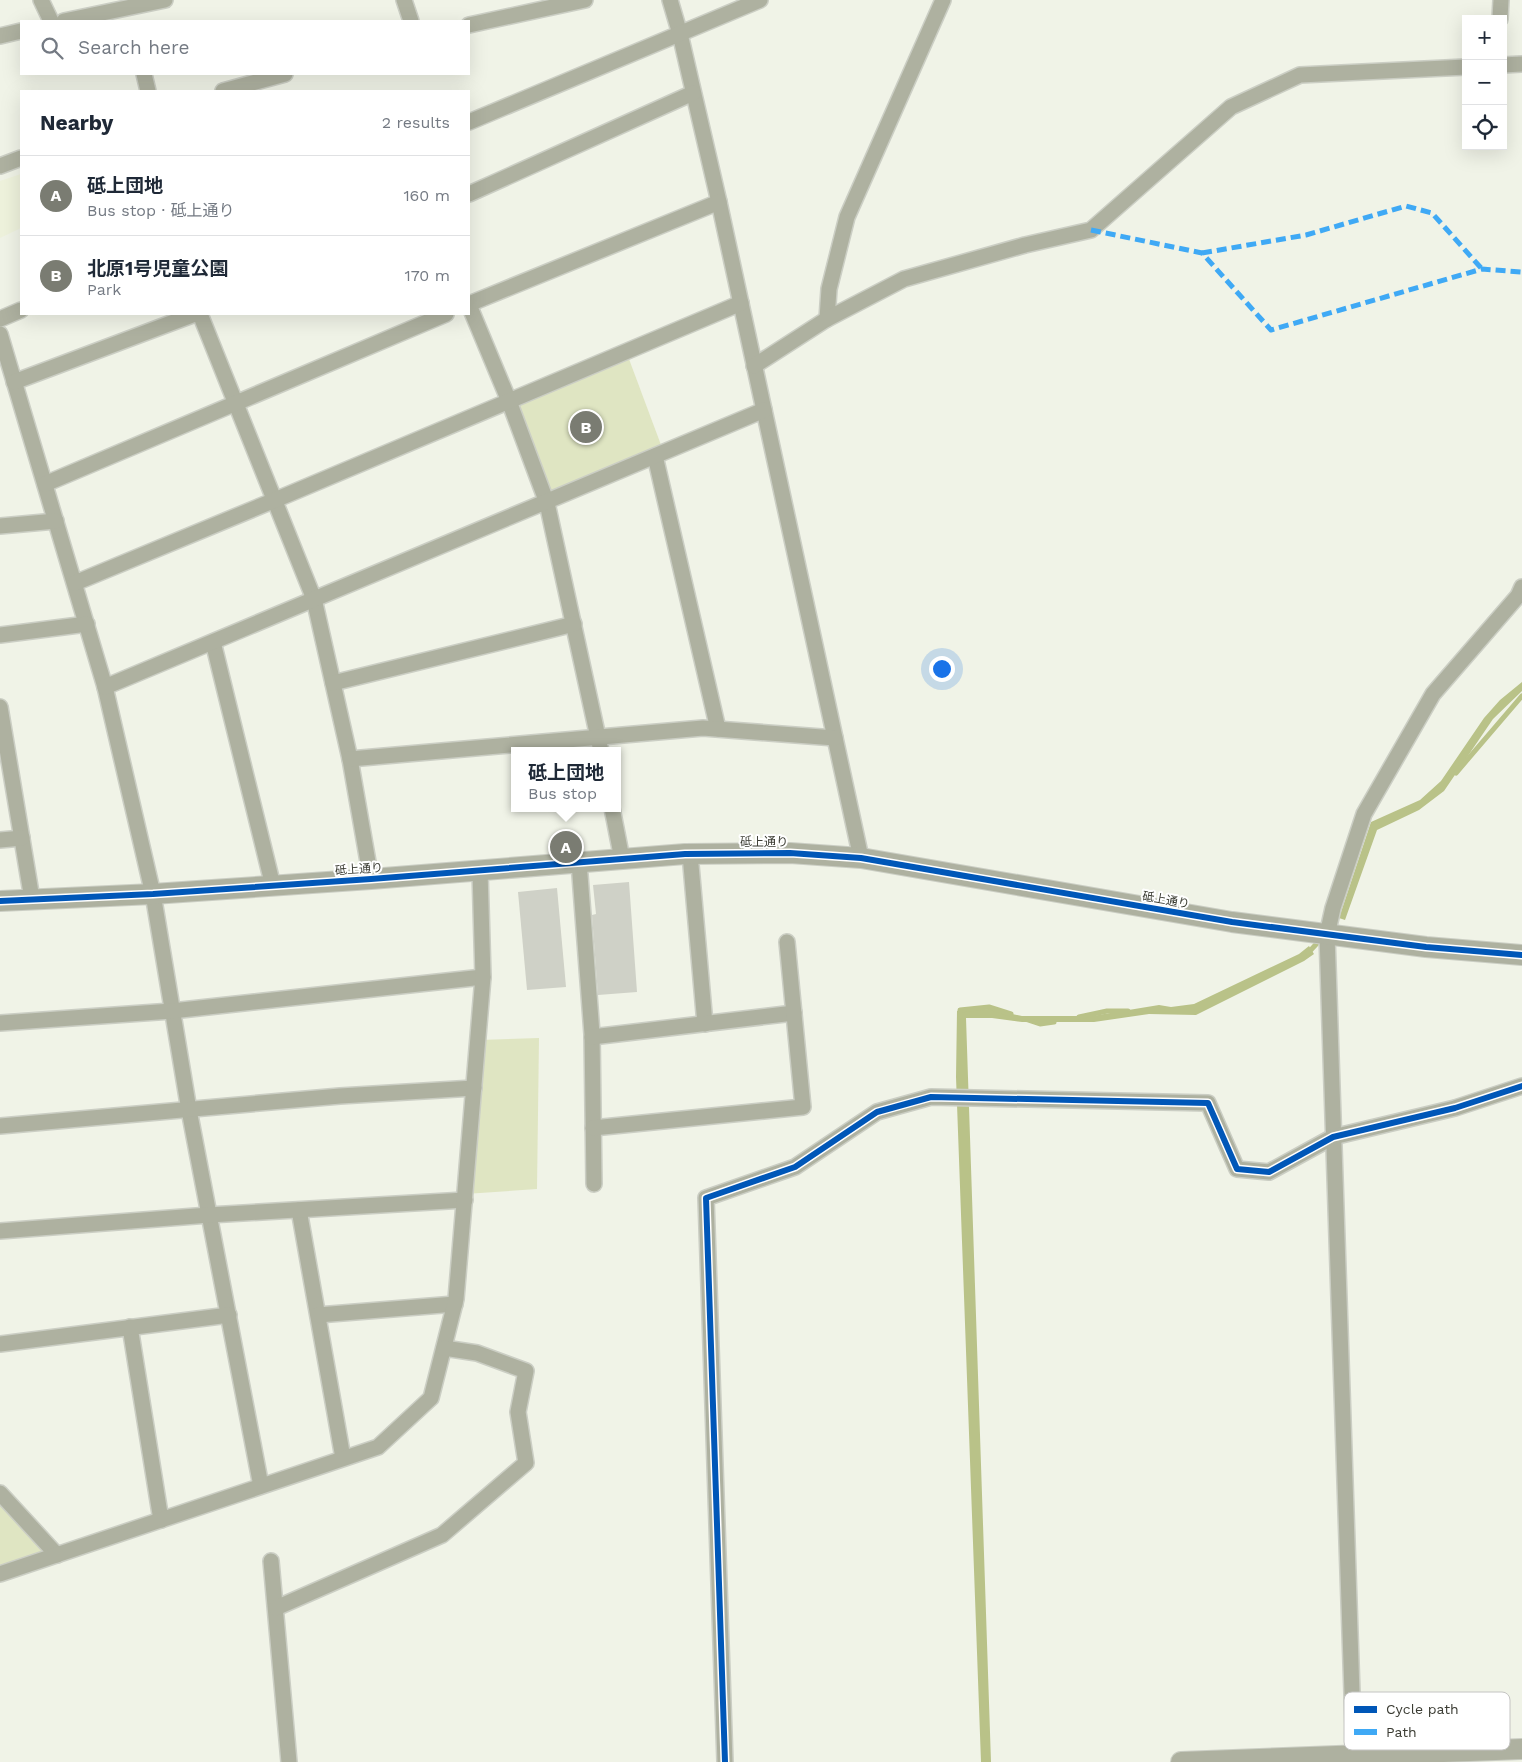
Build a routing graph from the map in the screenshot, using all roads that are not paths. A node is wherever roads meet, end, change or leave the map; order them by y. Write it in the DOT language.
graph roads {
  1 [pos="41,0"];
  2 [pos="165,0"];
  3 [pos="404,0"];
  4 [pos="585,0"];
  5 [pos="670,0"];
  6 [pos="760,0"];
  7 [pos="943,0"];
  8 [pos="1501,0"];
  9 [pos="142,2"];
  10 [pos="127,15"];
  11 [pos="1500,15"];
  12 [pos="51,20"];
  13 [pos="74,20"];
  14 [pos="411,20"];
  15 [pos="470,25"];
  16 [pos="20,31"];
  17 [pos="680,34"];
  18 [pos="0,36"];
  19 [pos="1522,64"];
  20 [pos="1507,65"];
  21 [pos="1462,67"];
  22 [pos="144,75"];
  23 [pos="280,75"];
  24 [pos="148,90"];
  25 [pos="227,90"];
  26 [pos="694,93"];
  27 [pos="470,122"];
  28 [pos="20,158"];
  29 [pos="0,166"];
  30 [pos="470,194"];
  31 [pos="719,202"];
  32 [pos="741,304"];
  33 [pos="470,305"];
  34 [pos="470,307"];
  35 [pos="20,310"];
  36 [pos="192,315"];
  37 [pos="200,315"];
  38 [pos="444,315"];
  39 [pos="0,319"];
  40 [pos="826,319"];
  41 [pos="0,334"];
  42 [pos="754,366"];
  43 [pos="14,382"];
  44 [pos="509,401"];
  45 [pos="236,402"];
  46 [pos="764,410"];
  47 [pos="656,456"];
  48 [pos="45,484"];
  49 [pos="275,500"];
  50 [pos="547,503"];
  51 [pos="56,521"];
  52 [pos="0,526"];
  53 [pos="74,583"];
  54 [pos="1522,587"];
  55 [pos="314,598"];
  56 [pos="87,624"];
  57 [pos="574,624"];
  58 [pos="0,635"];
  59 [pos="213,642"];
  60 [pos="333,683"];
  61 [pos="105,687"];
  62 [pos="0,707"];
  63 [pos="718,729"];
  64 [pos="835,738"];
  65 [pos="600,744"];
  66 [pos="550,747"];
  67 [pos="511,749"];
  68 [pos="350,759"];
  69 [pos="613,812"];
  70 [pos="22,838"];
  71 [pos="0,840"];
  72 [pos="690,854"];
  73 [pos="861,858"];
  74 [pos="622,859"];
  75 [pos="579,862"];
  76 [pos="480,870"];
  77 [pos="371,879"];
  78 [pos="273,886"];
  79 [pos="153,894"];
  80 [pos="32,899"];
  81 [pos="0,901"];
  82 [pos="1327,935"];
  83 [pos="786,942"];
  84 [pos="1522,955"];
  85 [pos="483,977"];
  86 [pos="172,1012"];
  87 [pos="794,1013"];
  88 [pos="0,1023"];
  89 [pos="705,1024"];
  90 [pos="592,1037"];
  91 [pos="1522,1086"];
  92 [pos="474,1088"];
  93 [pos="189,1110"];
  94 [pos="0,1126"];
  95 [pos="593,1128"];
  96 [pos="1333,1138"];
  97 [pos="594,1184"];
  98 [pos="465,1200"];
  99 [pos="299,1210"];
  100 [pos="209,1215"];
  101 [pos="0,1231"];
  102 [pos="455,1304"];
  103 [pos="229,1315"];
  104 [pos="318,1315"];
  105 [pos="130,1327"];
  106 [pos="0,1344"];
  107 [pos="444,1348"];
  108 [pos="344,1458"];
  109 [pos="261,1486"];
  110 [pos="0,1493"];
  111 [pos="161,1520"];
  112 [pos="57,1555"];
  113 [pos="271,1561"];
  114 [pos="0,1574"];
  115 [pos="276,1608"];
  116 [pos="1352,1692"];
  117 [pos="1354,1750"];
  118 [pos="1488,1750"];
  119 [pos="1354,1754"];
  120 [pos="289,1762"];
  121 [pos="725,1762"];
  122 [pos="1181,1762"];
  1 -- 12 [label="street"];
  2 -- 9 [label="street"];
  3 -- 14 [label="street"];
  4 -- 15 [label="street"];
  5 -- 17 [label="street"];
  6 -- 17 [label="street"];
  7 -- 40 [label="street"];
  8 -- 11 [label="street"];
  9 -- 10 [label="street"];
  10 -- 13 [label="street"];
  16 -- 18 [label="street"];
  17 -- 26 [label="street"];
  17 -- 27 [label="street"];
  19 -- 20 [label="street"];
  21 -- 40 [label="street"];
  22 -- 24 [label="street"];
  23 -- 25 [label="street"];
  26 -- 30 [label="street"];
  26 -- 31 [label="street"];
  28 -- 29 [label="street"];
  31 -- 32 [label="street"];
  31 -- 33 [label="street"];
  32 -- 42 [label="street"];
  32 -- 44 [label="street"];
  34 -- 44 [label="street"];
  35 -- 39 [label="street"];
  36 -- 43 [label="street"];
  37 -- 45 [label="street"];
  38 -- 45 [label="street"];
  40 -- 42 [label="street"];
  41 -- 43 [label="street"];
  42 -- 46 [label="street"];
  43 -- 48 [label="street"];
  44 -- 49 [label="street"];
  44 -- 50 [label="street"];
  45 -- 48 [label="street"];
  45 -- 49 [label="street"];
  46 -- 47 [label="street"];
  46 -- 64 [label="street"];
  47 -- 50 [label="street"];
  47 -- 63 [label="street"];
  48 -- 51 [label="street"];
  49 -- 53 [label="street"];
  49 -- 55 [label="street"];
  50 -- 55 [label="street"];
  50 -- 57 [label="street"];
  51 -- 52 [label="street"];
  51 -- 53 [label="street"];
  53 -- 56 [label="street"];
  54 -- 82 [label="street"];
  55 -- 59 [label="street"];
  55 -- 60 [label="street"];
  56 -- 58 [label="street"];
  56 -- 61 [label="street"];
  57 -- 60 [label="street"];
  57 -- 65 [label="street"];
  59 -- 61 [label="street"];
  59 -- 78 [label="street"];
  60 -- 68 [label="street"];
  61 -- 79 [label="street"];
  62 -- 70 [label="street"];
  63 -- 64 [label="street"];
  63 -- 65 [label="street"];
  64 -- 73 [label="street"];
  65 -- 66 [label="street"];
  67 -- 68 [label="street"];
  68 -- 77 [label="street"];
  69 -- 74 [label="street"];
  70 -- 71 [label="street"];
  70 -- 80 [label="street"];
  72 -- 73 [label="street, 砥上通り"];
  72 -- 74 [label="street, 砥上通り"];
  72 -- 89 [label="street"];
  73 -- 82 [label="street, 砥上通り"];
  74 -- 75 [label="street, 砥上通り"];
  75 -- 76 [label="street, 砥上通り"];
  75 -- 90 [label="street"];
  76 -- 77 [label="street, 砥上通り"];
  76 -- 85 [label="street"];
  77 -- 78 [label="street, 砥上通り"];
  78 -- 79 [label="street, 砥上通り"];
  79 -- 80 [label="street, 砥上通り"];
  79 -- 86 [label="street"];
  80 -- 81 [label="street, 砥上通り"];
  82 -- 84 [label="street, 砥上通り"];
  82 -- 96 [label="street"];
  83 -- 87 [label="street"];
  85 -- 86 [label="street"];
  85 -- 92 [label="street"];
  86 -- 88 [label="street"];
  86 -- 93 [label="street"];
  87 -- 89 [label="street"];
  87 -- 95 [label="street"];
  89 -- 90 [label="street"];
  90 -- 95 [label="street"];
  91 -- 96 [label="street"];
  92 -- 93 [label="street"];
  92 -- 98 [label="street"];
  93 -- 94 [label="street"];
  93 -- 100 [label="street"];
  95 -- 97 [label="street"];
  96 -- 116 [label="street"];
  96 -- 121 [label="street"];
  98 -- 99 [label="street"];
  98 -- 102 [label="street"];
  99 -- 100 [label="street"];
  99 -- 104 [label="street"];
  100 -- 101 [label="street"];
  100 -- 103 [label="street"];
  102 -- 104 [label="street"];
  102 -- 107 [label="street"];
  103 -- 105 [label="street"];
  103 -- 109 [label="street"];
  104 -- 108 [label="street"];
  105 -- 106 [label="street"];
  105 -- 111 [label="street"];
  107 -- 108 [label="street"];
  107 -- 115 [label="street"];
  108 -- 109 [label="street"];
  109 -- 111 [label="street"];
  110 -- 112 [label="street"];
  111 -- 112 [label="street"];
  112 -- 114 [label="street"];
  113 -- 115 [label="street"];
  115 -- 120 [label="street"];
  117 -- 119 [label="street"];
  118 -- 119 [label="street"];
  119 -- 122 [label="street"];
}
